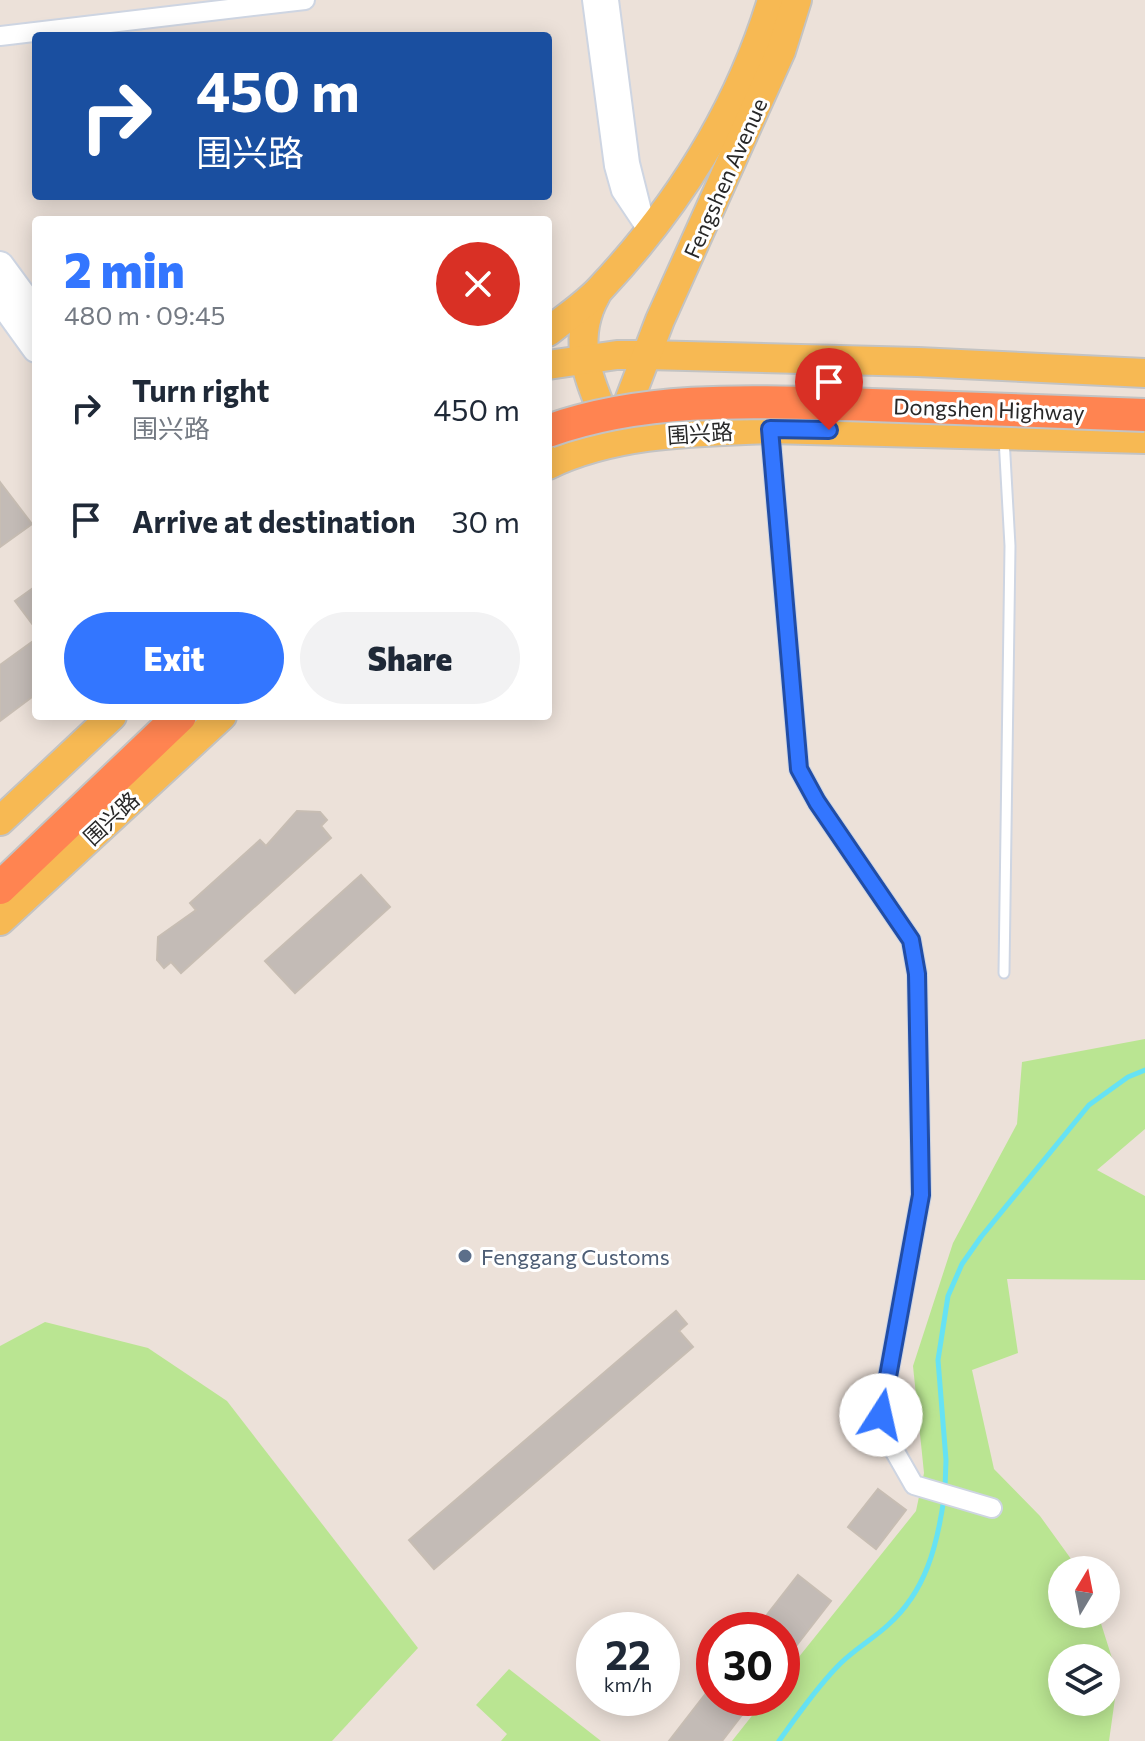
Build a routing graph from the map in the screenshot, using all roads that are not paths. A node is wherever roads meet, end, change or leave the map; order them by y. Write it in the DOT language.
graph roads {
  1 [pos="305,0"];
  2 [pos="592,0"];
  3 [pos="609,0"];
  4 [pos="772,0"];
  5 [pos="797,0"];
  6 [pos="32,32"];
  7 [pos="34,32"];
  8 [pos="0,36"];
  9 [pos="649,233"];
  10 [pos="0,265"];
  11 [pos="598,291"];
  12 [pos="0,299"];
  13 [pos="32,309"];
  14 [pos="552,329"];
  15 [pos="32,343"];
  16 [pos="647,355"];
  17 [pos="583,359"];
  18 [pos="552,364"];
  19 [pos="1145,373"];
  20 [pos="1145,394"];
  21 [pos="552,408"];
  22 [pos="1145,415"];
  23 [pos="770,429"];
  24 [pos="552,430"];
  25 [pos="1004,434"];
  26 [pos="1145,439"];
  27 [pos="614,442"];
  28 [pos="552,463"];
  29 [pos="108,720"];
  30 [pos="145,720"];
  31 [pos="176,720"];
  32 [pos="218,720"];
  33 [pos="0,821"];
  34 [pos="0,858"];
  35 [pos="0,888"];
  36 [pos="0,921"];
  37 [pos="1004,973"];
  38 [pos="984,1505"];
  1 -- 7 [label="street"];
  2 -- 9 [label="street"];
  3 -- 9 [label="street"];
  4 -- 9 [label="main road, Fengshen Avenue"];
  5 -- 16 [label="main road, Fengshen Avenue"];
  6 -- 8 [label="street"];
  9 -- 11 [label="main road, Fengshen Avenue"];
  10 -- 13 [label="street"];
  11 -- 14 [label="main road"];
  11 -- 17 [label="main road"];
  12 -- 15 [label="street"];
  16 -- 17 [label="main road"];
  16 -- 19 [label="main road"];
  16 -- 27 [label="main road, Fengshen Avenue"];
  17 -- 18 [label="main road"];
  17 -- 27 [label="main road"];
  20 -- 21 [label="highway, Dongshen Highway"];
  22 -- 24 [label="highway, Dongshen Highway, bridge"];
  23 -- 25 [label="main road, 围兴路"];
  23 -- 27 [label="main road, 围兴路"];
  23 -- 38 [label="street"];
  25 -- 26 [label="main road, 围兴路"];
  25 -- 37 [label="lane"];
  27 -- 28 [label="main road, 围兴路"];
  29 -- 33 [label="main road"];
  30 -- 34 [label="highway"];
  31 -- 35 [label="highway"];
  32 -- 36 [label="main road, 围兴路"];
}
